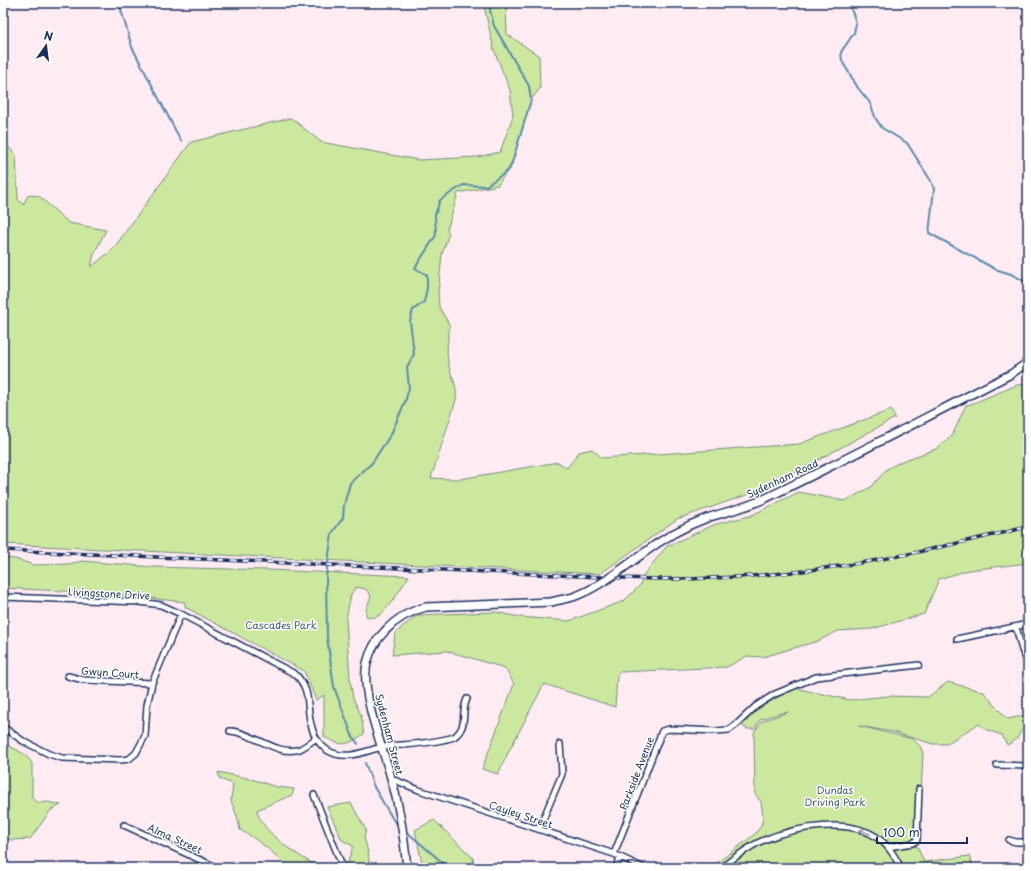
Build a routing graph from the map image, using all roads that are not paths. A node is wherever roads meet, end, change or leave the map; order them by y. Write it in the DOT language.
graph roads {
  1 [pos="1028,362"];
  2 [pos="3,597"];
  3 [pos="496,604"];
  4 [pos="181,614"];
  5 [pos="1028,624"];
  6 [pos="1016,627"];
  7 [pos="957,640"];
  8 [pos="1028,663"];
  9 [pos="919,665"];
  10 [pos="68,676"];
  11 [pos="152,684"];
  12 [pos="467,699"];
  13 [pos="3,726"];
  14 [pos="230,731"];
  15 [pos="316,738"];
  16 [pos="560,744"];
  17 [pos="382,747"];
  18 [pos="997,765"];
  19 [pos="1028,766"];
  20 [pos="392,779"];
  21 [pos="919,789"];
  22 [pos="314,795"];
  23 [pos="124,825"];
  24 [pos="539,830"];
  25 [pos="1009,840"];
  26 [pos="1028,842"];
  27 [pos="888,847"];
  28 [pos="614,854"];
  29 [pos="620,857"];
  30 [pos="218,868"];
  31 [pos="343,868"];
  32 [pos="407,868"];
  33 [pos="616,868"];
  34 [pos="644,868"];
  35 [pos="721,868"];
  36 [pos="901,868"];
  1 -- 3 [label="main road, Sydenham Road, bridge"];
  2 -- 4 [label="street, Livingstone Drive"];
  3 -- 17 [label="main road, Sydenham Street"];
  4 -- 11 [label="street"];
  4 -- 15 [label="street, Livingstone Drive"];
  5 -- 6 [label="street"];
  6 -- 7 [label="street"];
  6 -- 8 [label="street"];
  9 -- 28 [label="street, Parkside Avenue"];
  10 -- 11 [label="street, Gwyn Court"];
  11 -- 13 [label="street"];
  12 -- 17 [label="street, Livingstone Drive"];
  14 -- 15 [label="street"];
  15 -- 17 [label="street, Livingstone Drive"];
  16 -- 24 [label="street"];
  17 -- 20 [label="main road, Sydenham Street"];
  18 -- 19 [label="street"];
  20 -- 24 [label="street, Cayley Street"];
  20 -- 32 [label="main road, Sydenham Street"];
  21 -- 27 [label="street"];
  22 -- 31 [label="street"];
  23 -- 30 [label="street, Alma Street"];
  24 -- 28 [label="street, Cayley Street"];
  25 -- 26 [label="street"];
  27 -- 35 [label="street, one-way"];
  27 -- 36 [label="street"];
  28 -- 29 [label="street, Cayley Street"];
  29 -- 33 [label="street"];
  29 -- 34 [label="street, Cayley Street"];
}
